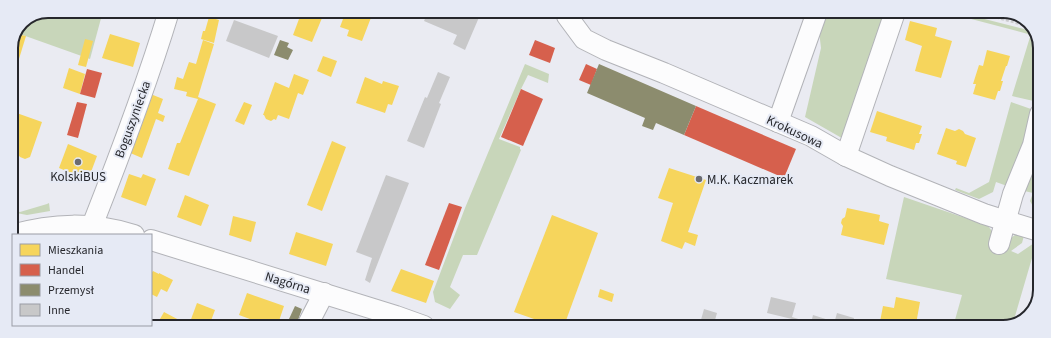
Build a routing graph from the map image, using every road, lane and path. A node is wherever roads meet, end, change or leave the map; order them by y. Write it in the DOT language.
graph roads {
  1 [pos="167,18"];
  2 [pos="567,18"];
  3 [pos="815,18"];
  4 [pos="893,18"];
  5 [pos="999,18"];
  6 [pos="1022,25"];
  7 [pos="778,122"];
  8 [pos="1033,146"];
  9 [pos="846,156"];
  10 [pos="1006,221"];
  11 [pos="92,226"];
  12 [pos="1033,228"];
  13 [pos="18,233"];
  14 [pos="131,234"];
  15 [pos="152,240"];
  16 [pos="999,244"];
  17 [pos="324,293"];
  18 [pos="310,320"];
  19 [pos="407,320"];
  1 -- 11 [label="street, Boguszyniecka"];
  2 -- 7 [label="street, Krokusowa"];
  3 -- 7 [label="street"];
  4 -- 9 [label="street"];
  5 -- 6 [label="path"];
  7 -- 9 [label="street, Krokusowa"];
  8 -- 10 [label="street"];
  9 -- 10 [label="street, Krokusowa"];
  10 -- 12 [label="street, Krokusowa"];
  10 -- 16 [label="street"];
  11 -- 13 [label="street"];
  11 -- 14 [label="street"];
  15 -- 17 [label="street, Nagórna"];
  17 -- 18 [label="street"];
  17 -- 19 [label="street, Nagórna"];
}
